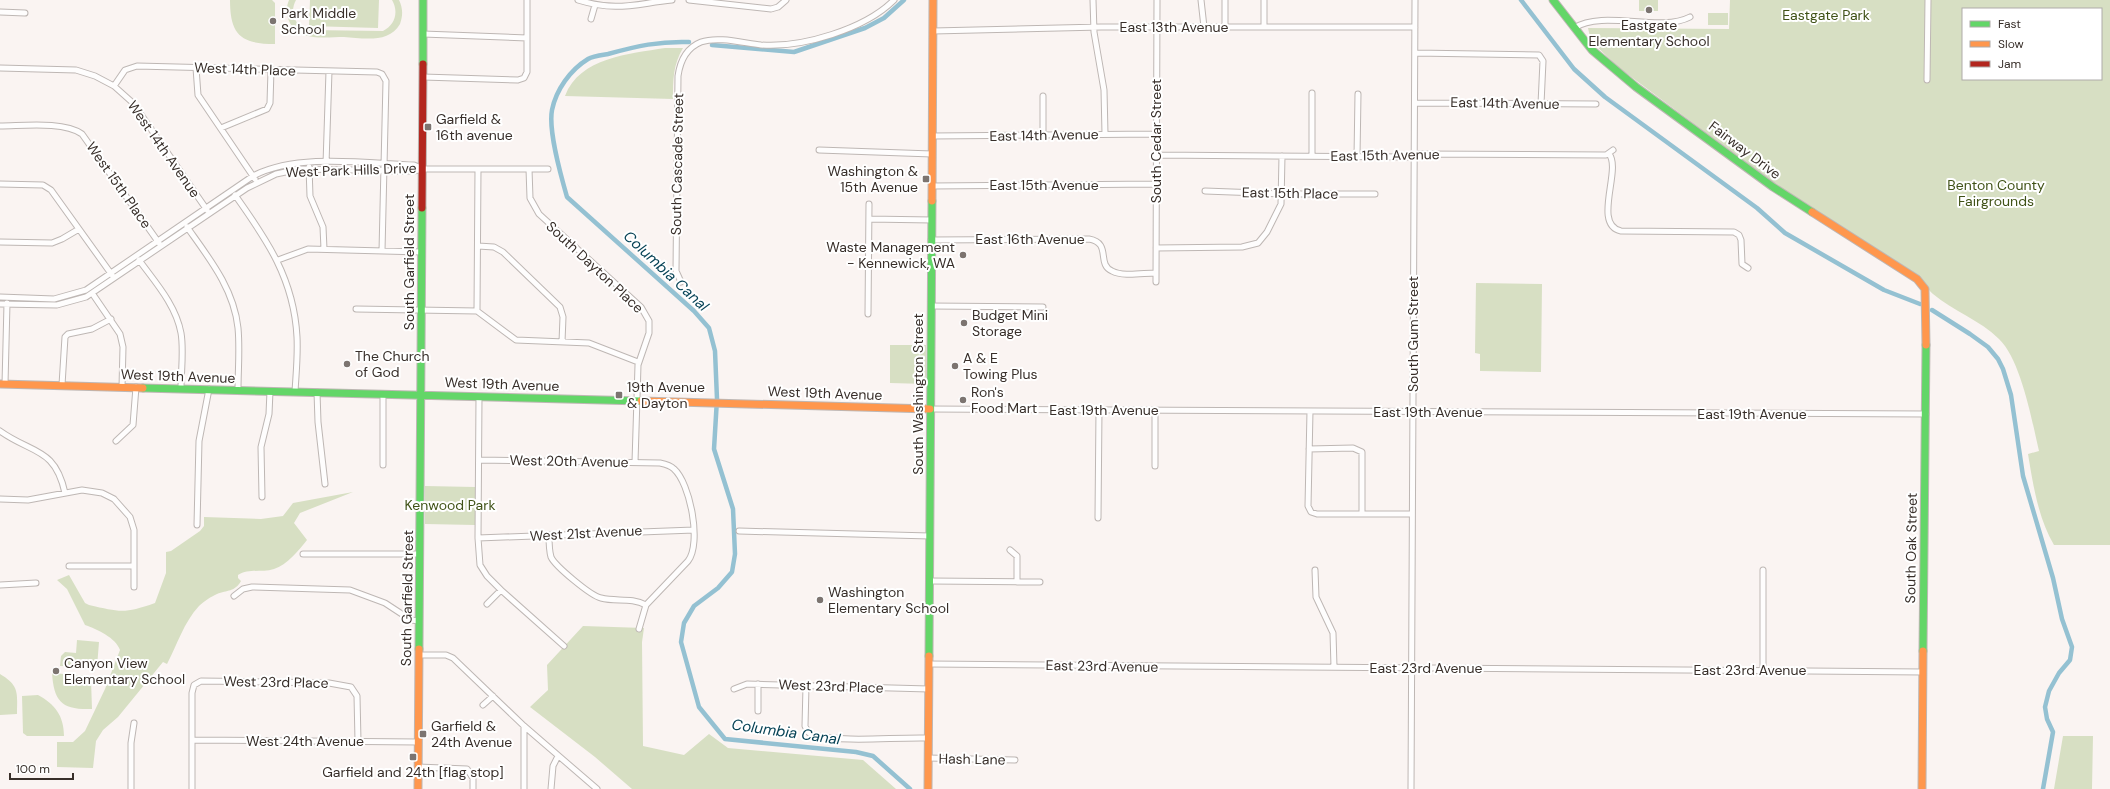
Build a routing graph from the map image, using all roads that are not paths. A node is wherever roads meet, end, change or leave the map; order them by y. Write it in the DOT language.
graph roads {
  1 [pos="424,0"];
  2 [pos="527,0"];
  3 [pos="578,0"];
  4 [pos="672,0"];
  5 [pos="689,0"];
  6 [pos="786,0"];
  7 [pos="894,0"];
  8 [pos="933,0"];
  9 [pos="1093,0"];
  10 [pos="1157,0"];
  11 [pos="1200,0"];
  12 [pos="1225,0"];
  13 [pos="1264,0"];
  14 [pos="1415,0"];
  15 [pos="1553,0"];
  16 [pos="1928,0"];
  17 [pos="595,5"];
  18 [pos="0,12"];
  19 [pos="25,13"];
  20 [pos="1690,17"];
  21 [pos="590,19"];
  22 [pos="1157,27"];
  23 [pos="1204,27"];
  24 [pos="1225,27"];
  25 [pos="1264,27"];
  26 [pos="1415,27"];
  27 [pos="1094,28"];
  28 [pos="1574,28"];
  29 [pos="932,31"];
  30 [pos="423,34"];
  31 [pos="527,38"];
  32 [pos="1415,53"];
  33 [pos="0,68"];
  34 [pos="196,68"];
  35 [pos="271,70"];
  36 [pos="329,71"];
  37 [pos="423,77"];
  38 [pos="1927,80"];
  39 [pos="114,86"];
  40 [pos="1312,93"];
  41 [pos="1358,94"];
  42 [pos="1043,96"];
  43 [pos="1415,102"];
  44 [pos="1541,104"];
  45 [pos="1596,104"];
  46 [pos="0,126"];
  47 [pos="221,128"];
  48 [pos="1105,134"];
  49 [pos="1156,134"];
  50 [pos="1043,135"];
  51 [pos="932,136"];
  52 [pos="819,150"];
  53 [pos="932,154"];
  54 [pos="1156,155"];
  55 [pos="1282,156"];
  56 [pos="1312,156"];
  57 [pos="1414,156"];
  58 [pos="1357,157"];
  59 [pos="310,162"];
  60 [pos="326,162"];
  61 [pos="384,164"];
  62 [pos="423,168"];
  63 [pos="309,169"];
  64 [pos="326,169"];
  65 [pos="478,169"];
  66 [pos="529,169"];
  67 [pos="548,169"];
  68 [pos="384,171"];
  69 [pos="253,176"];
  70 [pos="257,182"];
  71 [pos="0,184"];
  72 [pos="1156,184"];
  73 [pos="932,186"];
  74 [pos="1205,190"];
  75 [pos="232,191"];
  76 [pos="1282,194"];
  77 [pos="1375,194"];
  78 [pos="236,196"];
  79 [pos="869,204"];
  80 [pos="206,208"];
  81 [pos="210,214"];
  82 [pos="869,219"];
  83 [pos="932,220"];
  84 [pos="184,223"];
  85 [pos="79,228"];
  86 [pos="188,229"];
  87 [pos="931,240"];
  88 [pos="158,241"];
  89 [pos="0,242"];
  90 [pos="478,246"];
  91 [pos="162,247"];
  92 [pos="1156,248"];
  93 [pos="324,249"];
  94 [pos="382,251"];
  95 [pos="422,252"];
  96 [pos="136,256"];
  97 [pos="278,260"];
  98 [pos="140,262"];
  99 [pos="1748,268"];
  100 [pos="1156,273"];
  101 [pos="111,274"];
  102 [pos="115,280"];
  103 [pos="681,282"];
  104 [pos="1156,282"];
  105 [pos="89,289"];
  106 [pos="93,294"];
  107 [pos="0,298"];
  108 [pos="7,298"];
  109 [pos="0,304"];
  110 [pos="7,304"];
  111 [pos="931,306"];
  112 [pos="1043,307"];
  113 [pos="1926,307"];
  114 [pos="356,309"];
  115 [pos="422,310"];
  116 [pos="477,311"];
  117 [pos="868,314"];
  118 [pos="111,319"];
  119 [pos="562,342"];
  120 [pos="3,349"];
  121 [pos="638,362"];
  122 [pos="3,384"];
  123 [pos="62,385"];
  124 [pos="122,387"];
  125 [pos="136,387"];
  126 [pos="181,389"];
  127 [pos="209,389"];
  128 [pos="238,390"];
  129 [pos="270,391"];
  130 [pos="295,392"];
  131 [pos="317,392"];
  132 [pos="383,394"];
  133 [pos="422,395"];
  134 [pos="479,396"];
  135 [pos="637,401"];
  136 [pos="930,409"];
  137 [pos="1099,410"];
  138 [pos="1155,410"];
  139 [pos="1310,411"];
  140 [pos="1412,412"];
  141 [pos="1926,414"];
  142 [pos="0,431"];
  143 [pos="116,442"];
  144 [pos="1309,448"];
  145 [pos="479,460"];
  146 [pos="635,462"];
  147 [pos="383,465"];
  148 [pos="1155,466"];
  149 [pos="325,484"];
  150 [pos="65,493"];
  151 [pos="262,497"];
  152 [pos="0,499"];
  153 [pos="1362,514"];
  154 [pos="1412,514"];
  155 [pos="1098,518"];
  156 [pos="197,525"];
  157 [pos="694,530"];
  158 [pos="739,531"];
  159 [pos="548,535"];
  160 [pos="930,536"];
  161 [pos="478,538"];
  162 [pos="1010,550"];
  163 [pos="303,554"];
  164 [pos="420,554"];
  165 [pos="69,566"];
  166 [pos="134,566"];
  167 [pos="1315,570"];
  168 [pos="1764,570"];
  169 [pos="930,581"];
  170 [pos="1017,582"];
  171 [pos="1040,582"];
  172 [pos="36,583"];
  173 [pos="0,585"];
  174 [pos="134,586"];
  175 [pos="501,590"];
  176 [pos="234,596"];
  177 [pos="487,604"];
  178 [pos="646,604"];
  179 [pos="419,621"];
  180 [pos="639,629"];
  181 [pos="564,646"];
  182 [pos="419,656"];
  183 [pos="929,664"];
  184 [pos="1334,667"];
  185 [pos="1411,668"];
  186 [pos="1763,670"];
  187 [pos="1923,672"];
  188 [pos="758,684"];
  189 [pos="806,686"];
  190 [pos="734,689"];
  191 [pos="929,689"];
  192 [pos="493,696"];
  193 [pos="483,706"];
  194 [pos="758,711"];
  195 [pos="134,723"];
  196 [pos="524,726"];
  197 [pos="928,738"];
  198 [pos="192,740"];
  199 [pos="358,741"];
  200 [pos="418,742"];
  201 [pos="558,756"];
  202 [pos="928,758"];
  203 [pos="1015,760"];
  204 [pos="418,767"];
  205 [pos="131,789"];
  206 [pos="192,789"];
  207 [pos="418,789"];
  208 [pos="473,789"];
  209 [pos="524,789"];
  210 [pos="552,789"];
  211 [pos="597,789"];
  212 [pos="928,789"];
  213 [pos="1411,789"];
  214 [pos="1922,789"];
  1 -- 30 [label="street, South Garfield Street"];
  2 -- 31 [label="street"];
  3 -- 17 [label="street"];
  4 -- 17 [label="street"];
  5 -- 6 [label="street"];
  7 -- 103 [label="street, South Cascade Street"];
  8 -- 29 [label="street, South Washington Street"];
  9 -- 27 [label="street"];
  10 -- 22 [label="street, South Cedar Street"];
  11 -- 23 [label="street"];
  12 -- 24 [label="street"];
  13 -- 25 [label="street"];
  14 -- 26 [label="street, South Gum Street"];
  15 -- 28 [label="street, Fairway Drive"];
  16 -- 38 [label="street"];
  17 -- 21 [label="street"];
  18 -- 19 [label="street"];
  20 -- 28 [label="street"];
  22 -- 23 [label="street, East 13th Avenue"];
  22 -- 27 [label="street, East 13th Avenue"];
  22 -- 49 [label="street, South Cedar Street"];
  23 -- 24 [label="street, East 13th Avenue"];
  24 -- 25 [label="street, East 13th Avenue"];
  25 -- 26 [label="street, East 13th Avenue"];
  26 -- 32 [label="street, South Gum Street"];
  27 -- 29 [label="street, East 13th Avenue"];
  27 -- 48 [label="street"];
  28 -- 113 [label="street, Fairway Drive"];
  29 -- 51 [label="street, South Washington Street"];
  30 -- 31 [label="street"];
  30 -- 37 [label="street, South Garfield Street"];
  31 -- 37 [label="street"];
  32 -- 43 [label="street, South Gum Street"];
  32 -- 44 [label="street"];
  33 -- 39 [label="street, West 14th Avenue"];
  34 -- 35 [label="street, West 14th Place"];
  34 -- 39 [label="street, West 14th Place"];
  34 -- 47 [label="street"];
  35 -- 36 [label="street, West 14th Place"];
  35 -- 47 [label="street"];
  36 -- 60 [label="street"];
  36 -- 61 [label="street, West 14th Place"];
  37 -- 62 [label="street, South Garfield Street"];
  39 -- 80 [label="street, West 14th Avenue"];
  40 -- 56 [label="street"];
  41 -- 58 [label="street"];
  42 -- 50 [label="street"];
  43 -- 44 [label="street, East 14th Avenue"];
  43 -- 57 [label="street, South Gum Street"];
  44 -- 45 [label="street, East 14th Avenue"];
  46 -- 88 [label="street, West 15th Place"];
  47 -- 69 [label="street"];
  48 -- 49 [label="street, East 14th Avenue"];
  48 -- 50 [label="street, East 14th Avenue"];
  49 -- 54 [label="street, South Cedar Street"];
  50 -- 51 [label="street, East 14th Avenue"];
  51 -- 53 [label="street, South Washington Street"];
  52 -- 53 [label="street"];
  53 -- 73 [label="street, South Washington Street"];
  54 -- 55 [label="street, East 15th Avenue"];
  54 -- 72 [label="street, South Cedar Street"];
  55 -- 56 [label="street, East 15th Avenue"];
  55 -- 76 [label="street"];
  56 -- 58 [label="street, East 15th Avenue"];
  57 -- 58 [label="street, East 15th Avenue"];
  57 -- 99 [label="street, East 15th Avenue"];
  57 -- 140 [label="street, South Gum Street"];
  59 -- 60 [label="street, West Park Hills Drive"];
  59 -- 63 [label="street"];
  59 -- 69 [label="street, West Park Hills Drive"];
  60 -- 61 [label="street, West Park Hills Drive"];
  60 -- 64 [label="street"];
  61 -- 62 [label="street, West Park Hills Drive"];
  61 -- 68 [label="street"];
  62 -- 65 [label="street"];
  62 -- 68 [label="street, West Park Hills Drive"];
  62 -- 95 [label="street, South Garfield Street"];
  63 -- 64 [label="street, West Park Hills Drive"];
  63 -- 70 [label="street, West Park Hills Drive"];
  63 -- 93 [label="street"];
  64 -- 68 [label="street, West Park Hills Drive"];
  65 -- 66 [label="street"];
  65 -- 90 [label="street"];
  66 -- 67 [label="street"];
  66 -- 121 [label="street, South Dayton Place"];
  68 -- 94 [label="street"];
  69 -- 70 [label="street"];
  69 -- 75 [label="street, West Park Hills Drive"];
  70 -- 78 [label="street, West Park Hills Drive"];
  71 -- 85 [label="street"];
  72 -- 73 [label="street, East 15th Avenue"];
  72 -- 92 [label="street, South Cedar Street"];
  73 -- 83 [label="street, South Washington Street"];
  74 -- 76 [label="street, East 15th Place"];
  75 -- 78 [label="street"];
  75 -- 80 [label="street, West Park Hills Drive"];
  76 -- 77 [label="street, East 15th Place"];
  76 -- 92 [label="street"];
  78 -- 81 [label="street, West Park Hills Drive"];
  78 -- 97 [label="street"];
  79 -- 82 [label="street"];
  80 -- 81 [label="street, West 14th Avenue"];
  80 -- 84 [label="street, West Park Hills Drive"];
  81 -- 86 [label="street, West Park Hills Drive"];
  82 -- 83 [label="street"];
  82 -- 117 [label="street"];
  83 -- 87 [label="street, South Washington Street"];
  84 -- 86 [label="street"];
  84 -- 88 [label="street, West Park Hills Drive"];
  85 -- 89 [label="street"];
  85 -- 101 [label="street"];
  86 -- 91 [label="street, West Park Hills Drive"];
  86 -- 128 [label="street"];
  87 -- 100 [label="street, East 16th Avenue"];
  87 -- 111 [label="street, South Washington Street"];
  88 -- 91 [label="street, West 15th Place"];
  88 -- 96 [label="street, West Park Hills Drive"];
  90 -- 116 [label="street"];
  90 -- 119 [label="street"];
  91 -- 98 [label="street, West Park Hills Drive"];
  92 -- 100 [label="street, South Cedar Street"];
  93 -- 94 [label="street"];
  93 -- 97 [label="street"];
  94 -- 95 [label="street"];
  95 -- 115 [label="street, South Garfield Street"];
  96 -- 98 [label="street"];
  96 -- 101 [label="street, West Park Hills Drive"];
  97 -- 130 [label="street"];
  98 -- 102 [label="street, West Park Hills Drive"];
  98 -- 126 [label="street"];
  100 -- 104 [label="street, South Cedar Street"];
  101 -- 102 [label="street"];
  101 -- 105 [label="street, West Park Hills Drive"];
  102 -- 106 [label="street, West Park Hills Drive"];
  105 -- 106 [label="street"];
  105 -- 108 [label="street, West Park Hills Drive"];
  106 -- 110 [label="street, West Park Hills Drive"];
  106 -- 118 [label="street"];
  107 -- 108 [label="street, West Park Hills Drive"];
  108 -- 110 [label="street"];
  109 -- 110 [label="street, West Park Hills Drive"];
  110 -- 120 [label="street"];
  111 -- 112 [label="street"];
  111 -- 136 [label="street, South Washington Street"];
  113 -- 141 [label="street, South Oak Street"];
  114 -- 115 [label="street"];
  115 -- 116 [label="street"];
  115 -- 133 [label="street, South Garfield Street"];
  116 -- 119 [label="street"];
  118 -- 123 [label="street"];
  118 -- 124 [label="street"];
  119 -- 121 [label="street"];
  120 -- 122 [label="street"];
  121 -- 135 [label="street, South Dayton Place"];
  122 -- 123 [label="street, West 19th Avenue"];
  123 -- 124 [label="street, West 19th Avenue"];
  124 -- 125 [label="street, West 19th Avenue"];
  125 -- 126 [label="street, West 19th Avenue"];
  125 -- 143 [label="street"];
  126 -- 127 [label="street, West 19th Avenue"];
  127 -- 128 [label="street, West 19th Avenue"];
  127 -- 156 [label="street"];
  128 -- 129 [label="street, West 19th Avenue"];
  129 -- 130 [label="street, West 19th Avenue"];
  129 -- 151 [label="street"];
  130 -- 131 [label="street, West 19th Avenue"];
  131 -- 132 [label="street, West 19th Avenue"];
  131 -- 149 [label="street"];
  132 -- 133 [label="street, West 19th Avenue"];
  132 -- 147 [label="street"];
  133 -- 134 [label="street, West 19th Avenue"];
  133 -- 164 [label="street, South Garfield Street"];
  134 -- 135 [label="street, West 19th Avenue"];
  134 -- 145 [label="street"];
  135 -- 136 [label="street, West 19th Avenue"];
  135 -- 146 [label="street, South Dayton Place"];
  136 -- 137 [label="street, East 19th Avenue"];
  136 -- 160 [label="street, South Washington Street"];
  137 -- 138 [label="street, East 19th Avenue"];
  137 -- 155 [label="street"];
  138 -- 139 [label="street, East 19th Avenue"];
  138 -- 148 [label="street"];
  139 -- 140 [label="street, East 19th Avenue"];
  139 -- 144 [label="street"];
  140 -- 141 [label="street, East 19th Avenue"];
  140 -- 154 [label="street, South Gum Street"];
  141 -- 187 [label="street, South Oak Street"];
  142 -- 150 [label="street"];
  144 -- 153 [label="street"];
  144 -- 153 [label="street"];
  145 -- 146 [label="street, West 20th Avenue"];
  145 -- 161 [label="street"];
  146 -- 157 [label="street, West 20th Avenue"];
  150 -- 152 [label="street"];
  150 -- 166 [label="street"];
  153 -- 154 [label="street"];
  154 -- 185 [label="street, South Gum Street"];
  157 -- 159 [label="street, West 21st Avenue"];
  157 -- 178 [label="street"];
  158 -- 160 [label="street"];
  159 -- 161 [label="street, West 21st Avenue"];
  159 -- 178 [label="street"];
  160 -- 169 [label="street, South Washington Street"];
  161 -- 175 [label="street"];
  162 -- 170 [label="street"];
  163 -- 164 [label="street"];
  164 -- 179 [label="street, South Garfield Street"];
  165 -- 166 [label="street"];
  166 -- 174 [label="street"];
  167 -- 184 [label="street"];
  168 -- 186 [label="street"];
  169 -- 170 [label="street"];
  169 -- 183 [label="street, South Washington Street"];
  170 -- 171 [label="street"];
  172 -- 173 [label="street"];
  175 -- 177 [label="street"];
  175 -- 181 [label="street"];
  176 -- 179 [label="street"];
  178 -- 180 [label="street"];
  179 -- 182 [label="street, South Garfield Street"];
  182 -- 192 [label="street"];
  182 -- 200 [label="street, South Garfield Street"];
  183 -- 184 [label="street, East 23rd Avenue"];
  183 -- 191 [label="street, South Washington Street"];
  184 -- 185 [label="street, East 23rd Avenue"];
  185 -- 186 [label="street, East 23rd Avenue"];
  185 -- 213 [label="street, South Gum Street"];
  186 -- 187 [label="street, East 23rd Avenue"];
  187 -- 214 [label="street, South Oak Street"];
  188 -- 189 [label="street, West 23rd Place"];
  188 -- 190 [label="street, West 23rd Place"];
  188 -- 194 [label="street"];
  189 -- 191 [label="street, West 23rd Place"];
  189 -- 197 [label="street"];
  191 -- 197 [label="street, South Washington Street"];
  192 -- 193 [label="street"];
  192 -- 196 [label="street"];
  195 -- 205 [label="street"];
  196 -- 201 [label="street"];
  196 -- 209 [label="street"];
  197 -- 202 [label="street, South Washington Street"];
  198 -- 199 [label="street, West 24th Avenue"];
  198 -- 199 [label="street, West 23rd Place"];
  198 -- 206 [label="street"];
  199 -- 200 [label="street, West 24th Avenue"];
  200 -- 204 [label="street, South Garfield Street"];
  201 -- 210 [label="street"];
  201 -- 211 [label="street"];
  202 -- 203 [label="street, Hash Lane"];
  202 -- 212 [label="street, South Washington Street"];
  204 -- 207 [label="street, South Garfield Street"];
  204 -- 208 [label="street"];
}
